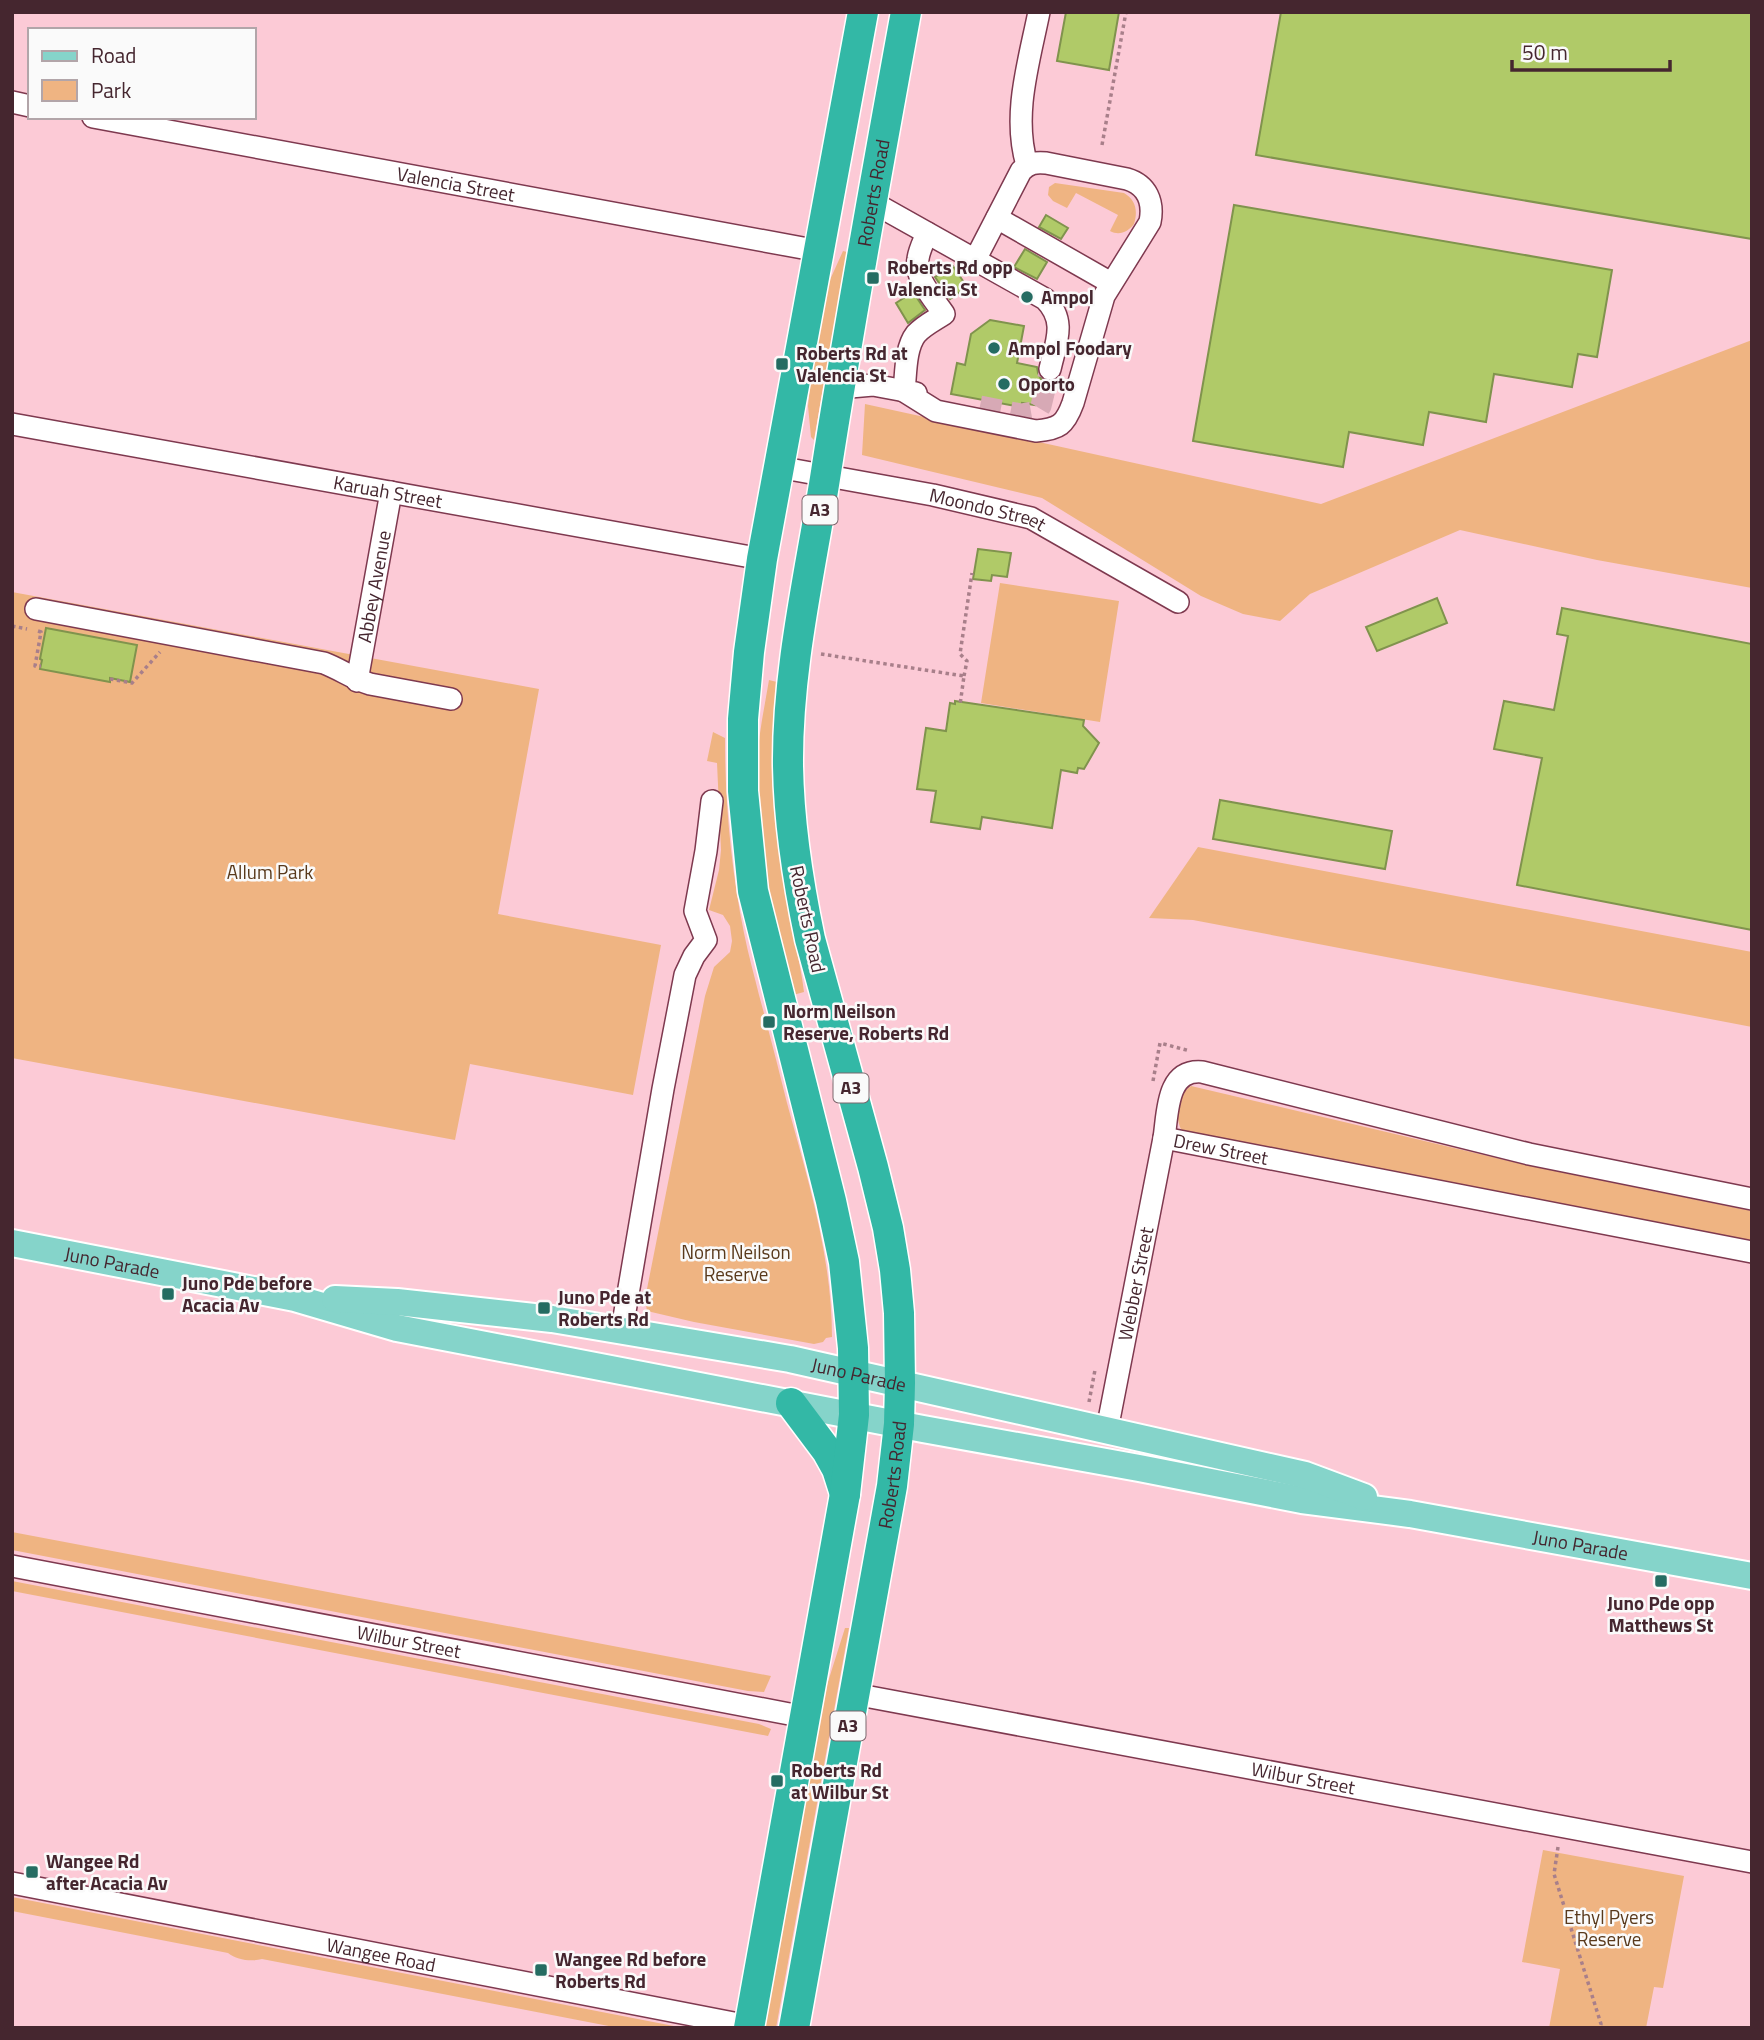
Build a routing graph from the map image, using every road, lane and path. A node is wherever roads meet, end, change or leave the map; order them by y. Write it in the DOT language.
graph roads {
  1 [pos="863,12"];
  2 [pos="906,12"];
  3 [pos="1039,12"];
  4 [pos="1126,12"];
  5 [pos="104,119"];
  6 [pos="1102,145"];
  7 [pos="1027,165"];
  8 [pos="872,202"];
  9 [pos="997,218"];
  10 [pos="927,233"];
  11 [pos="819,251"];
  12 [pos="975,260"];
  13 [pos="1111,283"];
  14 [pos="1050,369"];
  15 [pos="839,388"];
  16 [pos="904,391"];
  17 [pos="980,406"];
  18 [pos="12,424"];
  19 [pos="778,467"];
  20 [pos="825,475"];
  21 [pos="391,492"];
  22 [pos="762,559"];
  23 [pos="972,573"];
  24 [pos="1178,602"];
  25 [pos="36,609"];
  26 [pos="12,626"];
  27 [pos="176,635"];
  28 [pos="818,653"];
  29 [pos="41,666"];
  30 [pos="964,676"];
  31 [pos="110,679"];
  32 [pos="357,681"];
  33 [pos="451,699"];
  34 [pos="960,705"];
  35 [pos="712,801"];
  36 [pos="1164,1138"];
  37 [pos="1752,1199"];
  38 [pos="12,1243"];
  39 [pos="1752,1252"];
  40 [pos="295,1298"];
  41 [pos="622,1329"];
  42 [pos="854,1372"];
  43 [pos="900,1383"];
  44 [pos="791,1403"];
  45 [pos="854,1415"];
  46 [pos="899,1424"];
  47 [pos="1107,1430"];
  48 [pos="845,1494"];
  49 [pos="1410,1514"];
  50 [pos="12,1566"];
  51 [pos="1752,1576"];
  52 [pos="854,1694"];
  53 [pos="804,1717"];
  54 [pos="1559,1845"];
  55 [pos="1752,1863"];
  56 [pos="12,1883"];
  57 [pos="749,2027"];
  58 [pos="794,2028"];
  59 [pos="1600,2028"];
  1 -- 11 [label="highway, A3"];
  2 -- 8 [label="highway, Roberts Road / A3"];
  3 -- 7 [label="street"];
  4 -- 6 [label="path"];
  5 -- 11 [label="street, Valencia Street"];
  7 -- 9 [label="street"];
  7 -- 13 [label="street"];
  8 -- 10 [label="street"];
  8 -- 15 [label="highway, Roberts Road / A3"];
  9 -- 12 [label="street"];
  9 -- 13 [label="street"];
  10 -- 12 [label="street"];
  10 -- 16 [label="street"];
  11 -- 19 [label="highway, A3"];
  12 -- 14 [label="street"];
  13 -- 16 [label="street"];
  15 -- 16 [label="street"];
  15 -- 20 [label="highway, Roberts Road / A3"];
  16 -- 17 [label="street"];
  18 -- 21 [label="street, Karuah Street"];
  19 -- 20 [label="street, Moondo Street"];
  19 -- 22 [label="highway, A3"];
  20 -- 24 [label="street, Moondo Street"];
  20 -- 43 [label="highway, Roberts Road / A3"];
  21 -- 22 [label="street, Karuah Street"];
  21 -- 32 [label="street, Abbey Avenue"];
  22 -- 42 [label="highway, A3"];
  23 -- 30 [label="path"];
  25 -- 27 [label="street"];
  26 -- 29 [label="path"];
  27 -- 31 [label="path"];
  27 -- 32 [label="street"];
  28 -- 30 [label="path"];
  30 -- 34 [label="path"];
  32 -- 33 [label="street"];
  35 -- 41 [label="street"];
  36 -- 37 [label="street, Drew Street"];
  36 -- 39 [label="street, Drew Street"];
  36 -- 47 [label="street, Webber Street"];
  38 -- 40 [label="main road, Juno Parade"];
  40 -- 41 [label="main road, Juno Parade"];
  40 -- 44 [label="main road, Juno Parade"];
  41 -- 42 [label="main road, Juno Parade"];
  42 -- 43 [label="main road, Juno Parade"];
  42 -- 45 [label="highway, A3"];
  43 -- 46 [label="highway, Roberts Road / A3"];
  43 -- 47 [label="main road, Juno Parade"];
  44 -- 45 [label="main road, Juno Parade"];
  44 -- 48 [label="highway"];
  45 -- 46 [label="main road, Juno Parade"];
  45 -- 48 [label="highway, A3"];
  46 -- 49 [label="main road, Juno Parade"];
  46 -- 52 [label="highway, Roberts Road / A3"];
  47 -- 49 [label="main road, Juno Parade"];
  48 -- 53 [label="highway, A3"];
  49 -- 51 [label="main road, Juno Parade"];
  50 -- 53 [label="street, Wilbur Street"];
  52 -- 55 [label="street, Wilbur Street"];
  52 -- 58 [label="highway, Roberts Road / A3"];
  53 -- 57 [label="highway, A3"];
  54 -- 59 [label="path"];
  56 -- 57 [label="street, Wangee Road"];
}
